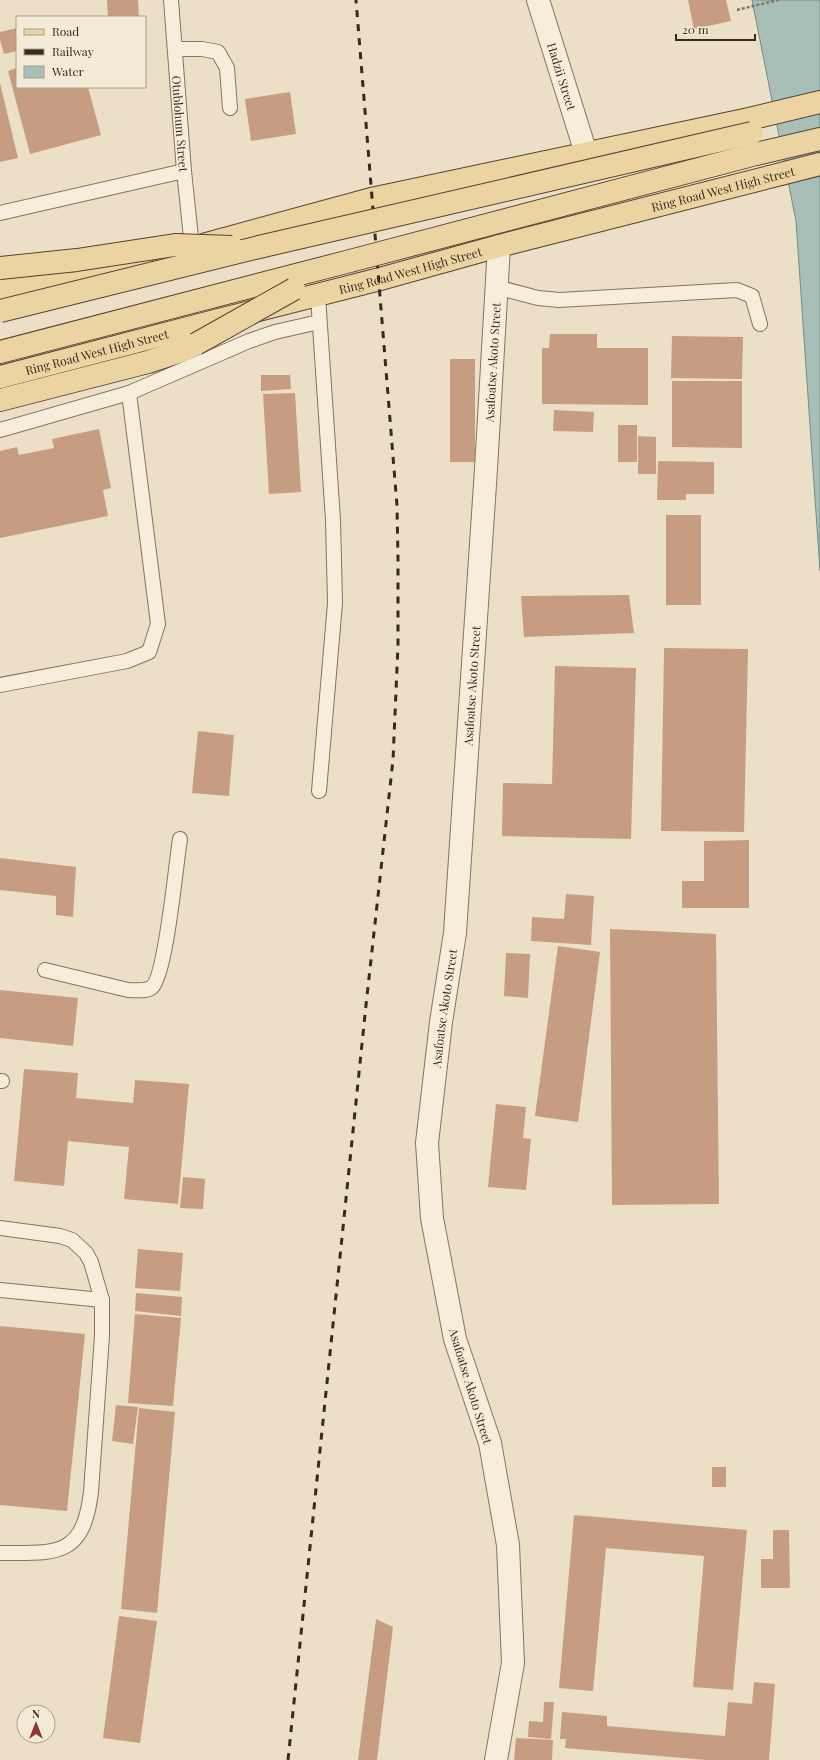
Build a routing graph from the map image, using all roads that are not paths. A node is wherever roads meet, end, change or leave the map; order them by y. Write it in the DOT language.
graph roads {
  1 [pos="171,0"];
  2 [pos="538,0"];
  3 [pos="175,48"];
  4 [pos="820,102"];
  5 [pos="230,108"];
  6 [pos="820,118"];
  7 [pos="820,139"];
  8 [pos="586,153"];
  9 [pos="820,164"];
  10 [pos="184,171"];
  11 [pos="0,213"];
  12 [pos="499,246"];
  13 [pos="192,248"];
  14 [pos="259,248"];
  15 [pos="350,261"];
  16 [pos="0,268"];
  17 [pos="496,287"];
  18 [pos="0,291"];
  19 [pos="318,296"];
  20 [pos="0,311"];
  21 [pos="319,322"];
  22 [pos="760,324"];
  23 [pos="0,352"];
  24 [pos="0,377"];
  25 [pos="129,393"];
  26 [pos="0,400"];
  27 [pos="0,430"];
  28 [pos="0,685"];
  29 [pos="319,791"];
  30 [pos="180,839"];
  31 [pos="45,970"];
  32 [pos="0,1228"];
  33 [pos="0,1290"];
  34 [pos="102,1300"];
  35 [pos="0,1553"];
  36 [pos="496,1760"];
  1 -- 3 [label="lane, Otublohum Street"];
  2 -- 8 [label="street, Hadzii Street"];
  3 -- 5 [label="lane"];
  3 -- 10 [label="lane, Otublohum Street"];
  4 -- 8 [label="main road"];
  6 -- 14 [label="main road, bridge"];
  7 -- 15 [label="main road, Ring Road West High Street, bridge"];
  8 -- 13 [label="main road"];
  9 -- 12 [label="main road, Ring Road West High Street"];
  10 -- 11 [label="lane"];
  10 -- 13 [label="lane, Otublohum Street"];
  12 -- 17 [label="street, Asafoatse Akoto Street"];
  12 -- 19 [label="main road, Ring Road West High Street"];
  13 -- 18 [label="main road"];
  14 -- 16 [label="main road, bridge"];
  14 -- 20 [label="main road, bridge"];
  15 -- 23 [label="main road, Ring Road West High Street"];
  15 -- 26 [label="main road, bridge"];
  17 -- 22 [label="lane"];
  17 -- 36 [label="street, Asafoatse Akoto Street"];
  19 -- 21 [label="lane"];
  19 -- 24 [label="main road, Ring Road West High Street"];
  21 -- 25 [label="lane"];
  21 -- 29 [label="lane"];
  25 -- 27 [label="lane"];
  25 -- 28 [label="lane"];
  30 -- 31 [label="lane"];
  32 -- 34 [label="lane"];
  33 -- 34 [label="lane"];
  34 -- 35 [label="lane"];
}
